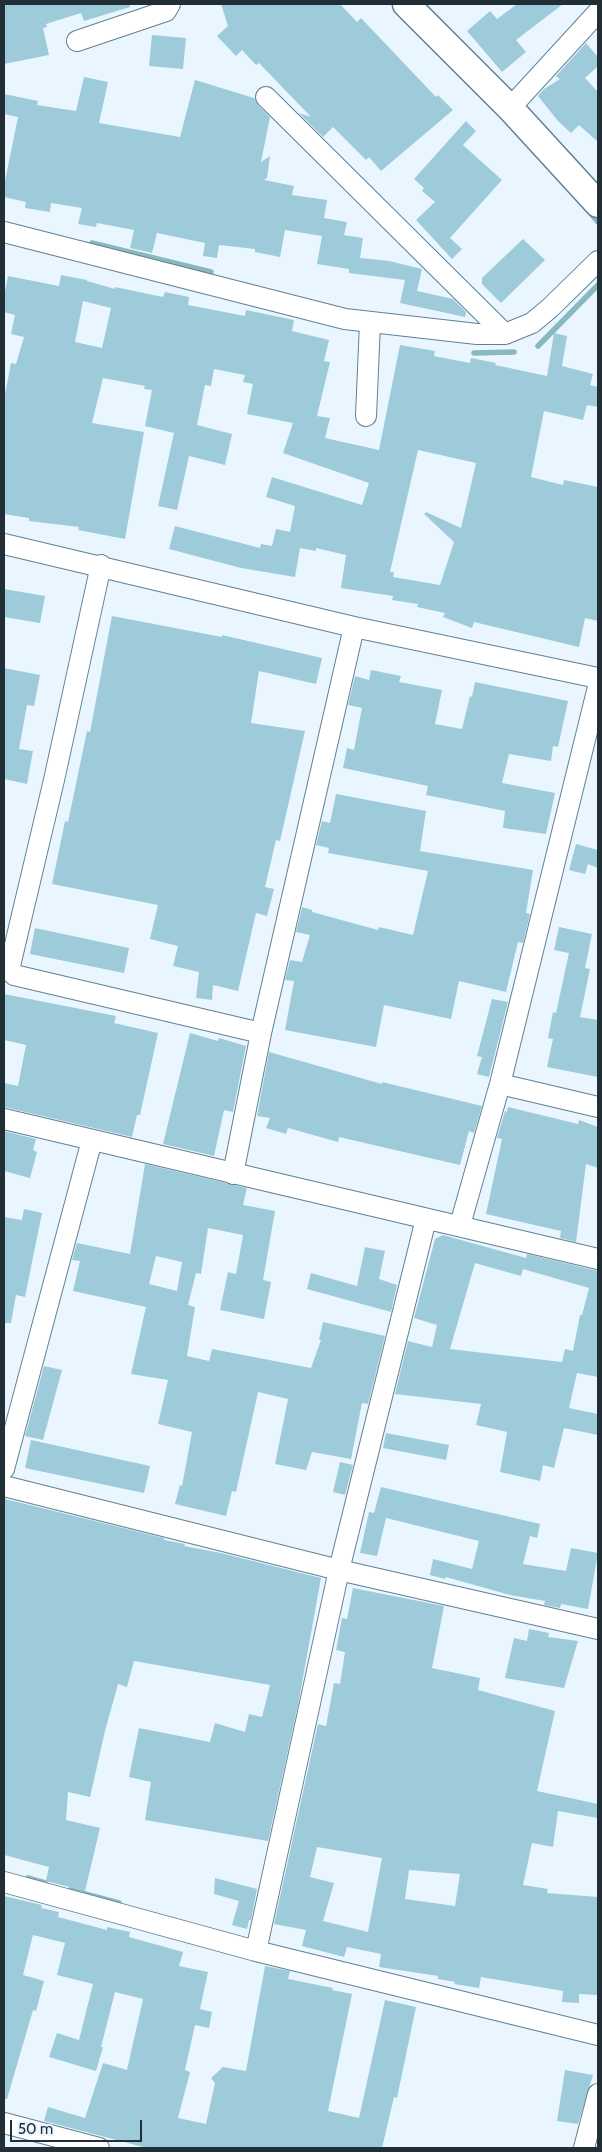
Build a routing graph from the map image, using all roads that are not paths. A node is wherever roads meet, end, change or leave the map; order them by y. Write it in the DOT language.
graph roads {
  1 [pos="170,4"];
  2 [pos="406,4"];
  3 [pos="598,12"];
  4 [pos="77,41"];
  5 [pos="266,97"];
  6 [pos="510,108"];
  7 [pos="598,204"];
  8 [pos="4,232"];
  9 [pos="598,261"];
  10 [pos="370,323"];
  11 [pos="505,334"];
  12 [pos="366,416"];
  13 [pos="4,544"];
  14 [pos="101,565"];
  15 [pos="354,627"];
  16 [pos="598,678"];
  17 [pos="598,688"];
  18 [pos="262,1033"];
  19 [pos="500,1084"];
  20 [pos="598,1107"];
  21 [pos="4,1119"];
  22 [pos="92,1140"];
  23 [pos="233,1174"];
  24 [pos="426,1219"];
  25 [pos="460,1225"];
  26 [pos="598,1258"];
  27 [pos="4,1468"];
  28 [pos="4,1486"];
  29 [pos="339,1570"];
  30 [pos="598,1629"];
  31 [pos="4,1882"];
  32 [pos="256,1951"];
  33 [pos="598,2035"];
  34 [pos="598,2094"];
  35 [pos="4,2123"];
  36 [pos="99,2148"];
  37 [pos="584,2148"];
  1 -- 4 [label="street"];
  2 -- 6 [label="street"];
  3 -- 6 [label="street"];
  5 -- 11 [label="street"];
  6 -- 7 [label="street"];
  8 -- 10 [label="street"];
  9 -- 11 [label="street"];
  10 -- 11 [label="street"];
  10 -- 12 [label="street"];
  13 -- 14 [label="street"];
  14 -- 15 [label="street"];
  14 -- 18 [label="street"];
  15 -- 16 [label="street"];
  15 -- 18 [label="street"];
  17 -- 19 [label="street"];
  18 -- 23 [label="street"];
  19 -- 20 [label="street"];
  19 -- 25 [label="street"];
  21 -- 22 [label="street"];
  22 -- 23 [label="street"];
  22 -- 27 [label="street"];
  23 -- 24 [label="street"];
  24 -- 25 [label="street"];
  24 -- 29 [label="street"];
  25 -- 26 [label="street"];
  28 -- 29 [label="street"];
  29 -- 30 [label="street"];
  29 -- 32 [label="street"];
  31 -- 32 [label="street"];
  32 -- 33 [label="street"];
  34 -- 37 [label="street"];
  35 -- 36 [label="street"];
}
